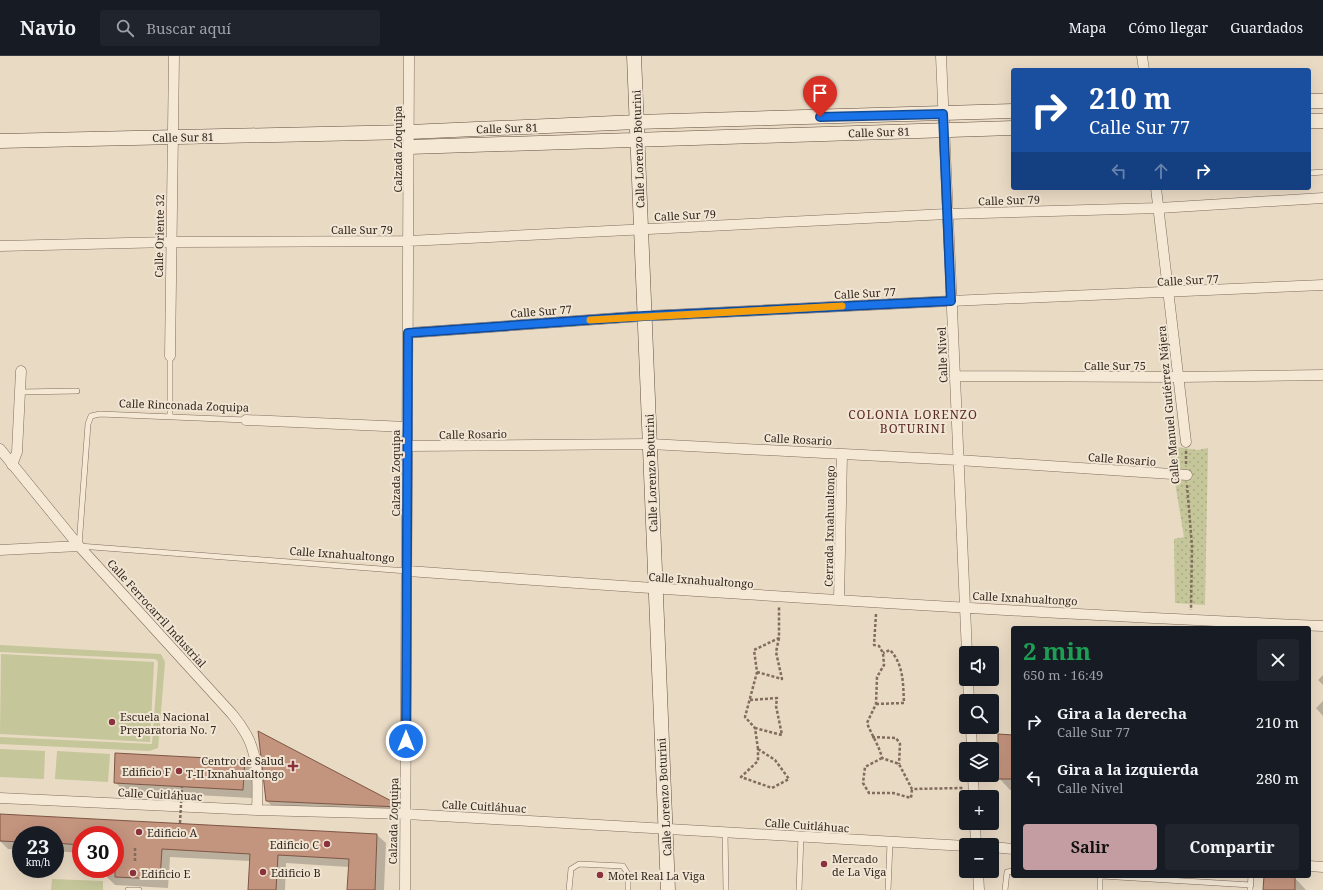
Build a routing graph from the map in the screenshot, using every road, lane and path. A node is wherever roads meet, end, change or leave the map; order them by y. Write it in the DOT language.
graph roads {
  1 [pos="174,56"];
  2 [pos="409,56"];
  3 [pos="634,56"];
  4 [pos="941,56"];
  5 [pos="1142,56"];
  6 [pos="1144,68"];
  7 [pos="1311,101"];
  8 [pos="1323,101"];
  9 [pos="1011,111"];
  10 [pos="943,114"];
  11 [pos="1323,121"];
  12 [pos="637,122"];
  13 [pos="1311,122"];
  14 [pos="1011,128"];
  15 [pos="944,130"];
  16 [pos="408,132"];
  17 [pos="173,137"];
  18 [pos="0,140"];
  19 [pos="637,140"];
  20 [pos="408,147"];
  21 [pos="1323,172"];
  22 [pos="1311,173"];
  23 [pos="1156,190"];
  24 [pos="1323,198"];
  25 [pos="1159,208"];
  26 [pos="947,214"];
  27 [pos="641,229"];
  28 [pos="408,241"];
  29 [pos="171,242"];
  30 [pos="0,246"];
  31 [pos="1323,285"];
  32 [pos="1169,293"];
  33 [pos="951,301"];
  34 [pos="644,316"];
  35 [pos="408,333"];
  36 [pos="170,356"];
  37 [pos="21,371"];
  38 [pos="1323,375"];
  39 [pos="955,376"];
  40 [pos="1179,377"];
  41 [pos="77,391"];
  42 [pos="20,392"];
  43 [pos="170,416"];
  44 [pos="246,420"];
  45 [pos="407,427"];
  46 [pos="1186,442"];
  47 [pos="650,444"];
  48 [pos="408,446"];
  49 [pos="0,449"];
  50 [pos="842,454"];
  51 [pos="958,460"];
  52 [pos="12,465"];
  53 [pos="1187,475"];
  54 [pos="79,546"];
  55 [pos="0,550"];
  56 [pos="408,571"];
  57 [pos="655,588"];
  58 [pos="779,597"];
  59 [pos="840,600"];
  60 [pos="876,602"];
  61 [pos="965,607"];
  62 [pos="1191,620"];
  63 [pos="1323,626"];
  64 [pos="780,638"];
  65 [pos="967,646"];
  66 [pos="883,653"];
  67 [pos="757,672"];
  68 [pos="750,700"];
  69 [pos="876,704"];
  70 [pos="755,728"];
  71 [pos="872,737"];
  72 [pos="758,749"];
  73 [pos="882,758"];
  74 [pos="899,764"];
  75 [pos="182,786"];
  76 [pos="912,789"];
  77 [pos="959,792"];
  78 [pos="0,798"];
  79 [pos="257,810"];
  80 [pos="406,814"];
  81 [pos="180,823"];
  82 [pos="665,829"];
  83 [pos="725,832"];
  84 [pos="801,836"];
  85 [pos="890,842"];
  86 [pos="959,846"];
  87 [pos="135,848"];
  88 [pos="999,848"];
  89 [pos="1011,849"];
  90 [pos="135,861"];
  91 [pos="1311,866"];
  92 [pos="1323,867"];
  93 [pos="1011,871"];
  94 [pos="978,878"];
  95 [pos="1100,878"];
  96 [pos="1127,878"];
  97 [pos="1250,887"];
  98 [pos="128,890"];
  99 [pos="139,890"];
  100 [pos="405,890"];
  101 [pos="569,890"];
  102 [pos="628,890"];
  103 [pos="668,890"];
  104 [pos="726,890"];
  105 [pos="799,890"];
  106 [pos="888,890"];
  107 [pos="979,890"];
  108 [pos="1005,890"];
  109 [pos="1100,890"];
  1 -- 17 [label="street, Calle Oriente 32"];
  2 -- 16 [label="street, Calzada Zoquipa"];
  3 -- 12 [label="street, Calle Lorenzo Boturini"];
  4 -- 10 [label="street, Calle Nivel"];
  5 -- 6 [label="street"];
  7 -- 8 [label="street"];
  9 -- 10 [label="street, Calle Sur 81"];
  10 -- 12 [label="street, Calle Sur 81"];
  10 -- 15 [label="street, Calle Nivel"];
  11 -- 13 [label="street"];
  12 -- 16 [label="street, Calle Sur 81"];
  12 -- 19 [label="street, Calle Lorenzo Boturini"];
  14 -- 15 [label="street, Calle Sur 81"];
  15 -- 19 [label="street, Calle Sur 81"];
  15 -- 26 [label="street, Calle Nivel"];
  16 -- 17 [label="street, Calle Sur 81"];
  16 -- 20 [label="street, Calzada Zoquipa"];
  17 -- 18 [label="street, Calle Sur 81"];
  17 -- 29 [label="street, Calle Oriente 32"];
  19 -- 20 [label="street, Calle Sur 81"];
  19 -- 27 [label="street, Calle Lorenzo Boturini"];
  20 -- 28 [label="street, Calzada Zoquipa"];
  21 -- 22 [label="lane"];
  23 -- 25 [label="street, Calle Manuel Gutiérrez Nájera"];
  24 -- 25 [label="street, Calle Sur 79"];
  25 -- 26 [label="street, Calle Sur 79"];
  25 -- 32 [label="street, Calle Manuel Gutiérrez Nájera"];
  26 -- 27 [label="street, Calle Sur 79"];
  26 -- 33 [label="street, Calle Nivel"];
  27 -- 28 [label="street, Calle Sur 79"];
  27 -- 34 [label="street, Calle Lorenzo Boturini"];
  28 -- 29 [label="street, Calle Sur 79"];
  28 -- 35 [label="street, Calzada Zoquipa"];
  29 -- 30 [label="street, Calle Sur 79"];
  29 -- 36 [label="street, Calle Oriente 32"];
  31 -- 32 [label="street, Calle Sur 77"];
  32 -- 33 [label="street, Calle Sur 77"];
  32 -- 40 [label="street, Calle Manuel Gutiérrez Nájera"];
  33 -- 34 [label="street, Calle Sur 77"];
  33 -- 39 [label="street, Calle Nivel"];
  34 -- 35 [label="street, Calle Sur 77"];
  34 -- 47 [label="street, Calle Lorenzo Boturini"];
  35 -- 45 [label="street, Calzada Zoquipa"];
  36 -- 43 [label="lane, Calle Oriente 32"];
  37 -- 42 [label="street"];
  38 -- 40 [label="street, Calle Sur 75"];
  39 -- 40 [label="street, Calle Sur 75"];
  39 -- 51 [label="street, Calle Nivel"];
  40 -- 46 [label="street, Calle Manuel Gutiérrez Nájera"];
  41 -- 42 [label="lane"];
  42 -- 52 [label="street"];
  43 -- 44 [label="lane, Calle Rinconada Zoquipa"];
  43 -- 54 [label="lane, Calle Rinconada Zoquipa"];
  44 -- 45 [label="street, Calle Rinconada Zoquipa"];
  45 -- 48 [label="street, Calzada Zoquipa"];
  46 -- 53 [label="path, Calle Manuel Gutiérrez Nájera"];
  47 -- 48 [label="street, Calle Rosario"];
  47 -- 50 [label="street, Calle Rosario"];
  47 -- 57 [label="street, Calle Lorenzo Boturini"];
  48 -- 56 [label="street, Calzada Zoquipa"];
  49 -- 52 [label="street, Calle Ferrocarril Industrial"];
  50 -- 51 [label="street, Calle Rosario"];
  50 -- 59 [label="street, Cerrada Ixnahualtongo"];
  51 -- 53 [label="street, Calle Rosario"];
  51 -- 61 [label="street, Calle Nivel"];
  52 -- 54 [label="street, Calle Ferrocarril Industrial"];
  53 -- 62 [label="path, Calle Manuel Gutiérrez Nájera"];
  54 -- 55 [label="street"];
  54 -- 56 [label="lane, Calle Ixnahualtongo"];
  54 -- 79 [label="street, Calle Ferrocarril Industrial"];
  56 -- 57 [label="street, Calle Ixnahualtongo"];
  56 -- 80 [label="street, Calzada Zoquipa"];
  57 -- 58 [label="street, Calle Ixnahualtongo"];
  57 -- 82 [label="street, Calle Lorenzo Boturini"];
  58 -- 59 [label="street, Calle Ixnahualtongo"];
  58 -- 64 [label="path"];
  59 -- 60 [label="street, Calle Ixnahualtongo"];
  60 -- 61 [label="street, Calle Ixnahualtongo"];
  60 -- 66 [label="path"];
  61 -- 62 [label="street, Calle Ixnahualtongo"];
  61 -- 65 [label="street, Calle Nivel"];
  62 -- 63 [label="street, Calle Ixnahualtongo"];
  64 -- 67 [label="path"];
  64 -- 67 [label="path"];
  66 -- 69 [label="path"];
  66 -- 69 [label="path"];
  67 -- 68 [label="path"];
  68 -- 70 [label="path"];
  68 -- 70 [label="path"];
  69 -- 71 [label="path"];
  70 -- 72 [label="path"];
  71 -- 73 [label="path"];
  71 -- 74 [label="path"];
  72 -- 72 [label="path"];
  73 -- 74 [label="path"];
  73 -- 76 [label="path"];
  74 -- 76 [label="path"];
  75 -- 81 [label="path, bridge"];
  76 -- 77 [label="path"];
  78 -- 79 [label="street, Calle Cuitláhuac"];
  79 -- 80 [label="street, Calle Cuitláhuac"];
  80 -- 82 [label="street, Calle Cuitláhuac"];
  80 -- 100 [label="street, Calzada Zoquipa"];
  82 -- 83 [label="street, Calle Cuitláhuac"];
  82 -- 103 [label="street, Calle Lorenzo Boturini"];
  83 -- 84 [label="street, Calle Cuitláhuac"];
  83 -- 104 [label="lane"];
  84 -- 85 [label="street, Calle Cuitláhuac"];
  84 -- 105 [label="lane"];
  85 -- 86 [label="street, Calle Cuitláhuac"];
  85 -- 106 [label="lane"];
  87 -- 90 [label="path"];
  88 -- 89 [label="street"];
  91 -- 92 [label="street"];
  93 -- 108 [label="lane"];
  94 -- 107 [label="street"];
  95 -- 109 [label="lane"];
  96 -- 97 [label="lane"];
  98 -- 99 [label="lane"];
  101 -- 102 [label="lane"];
}
